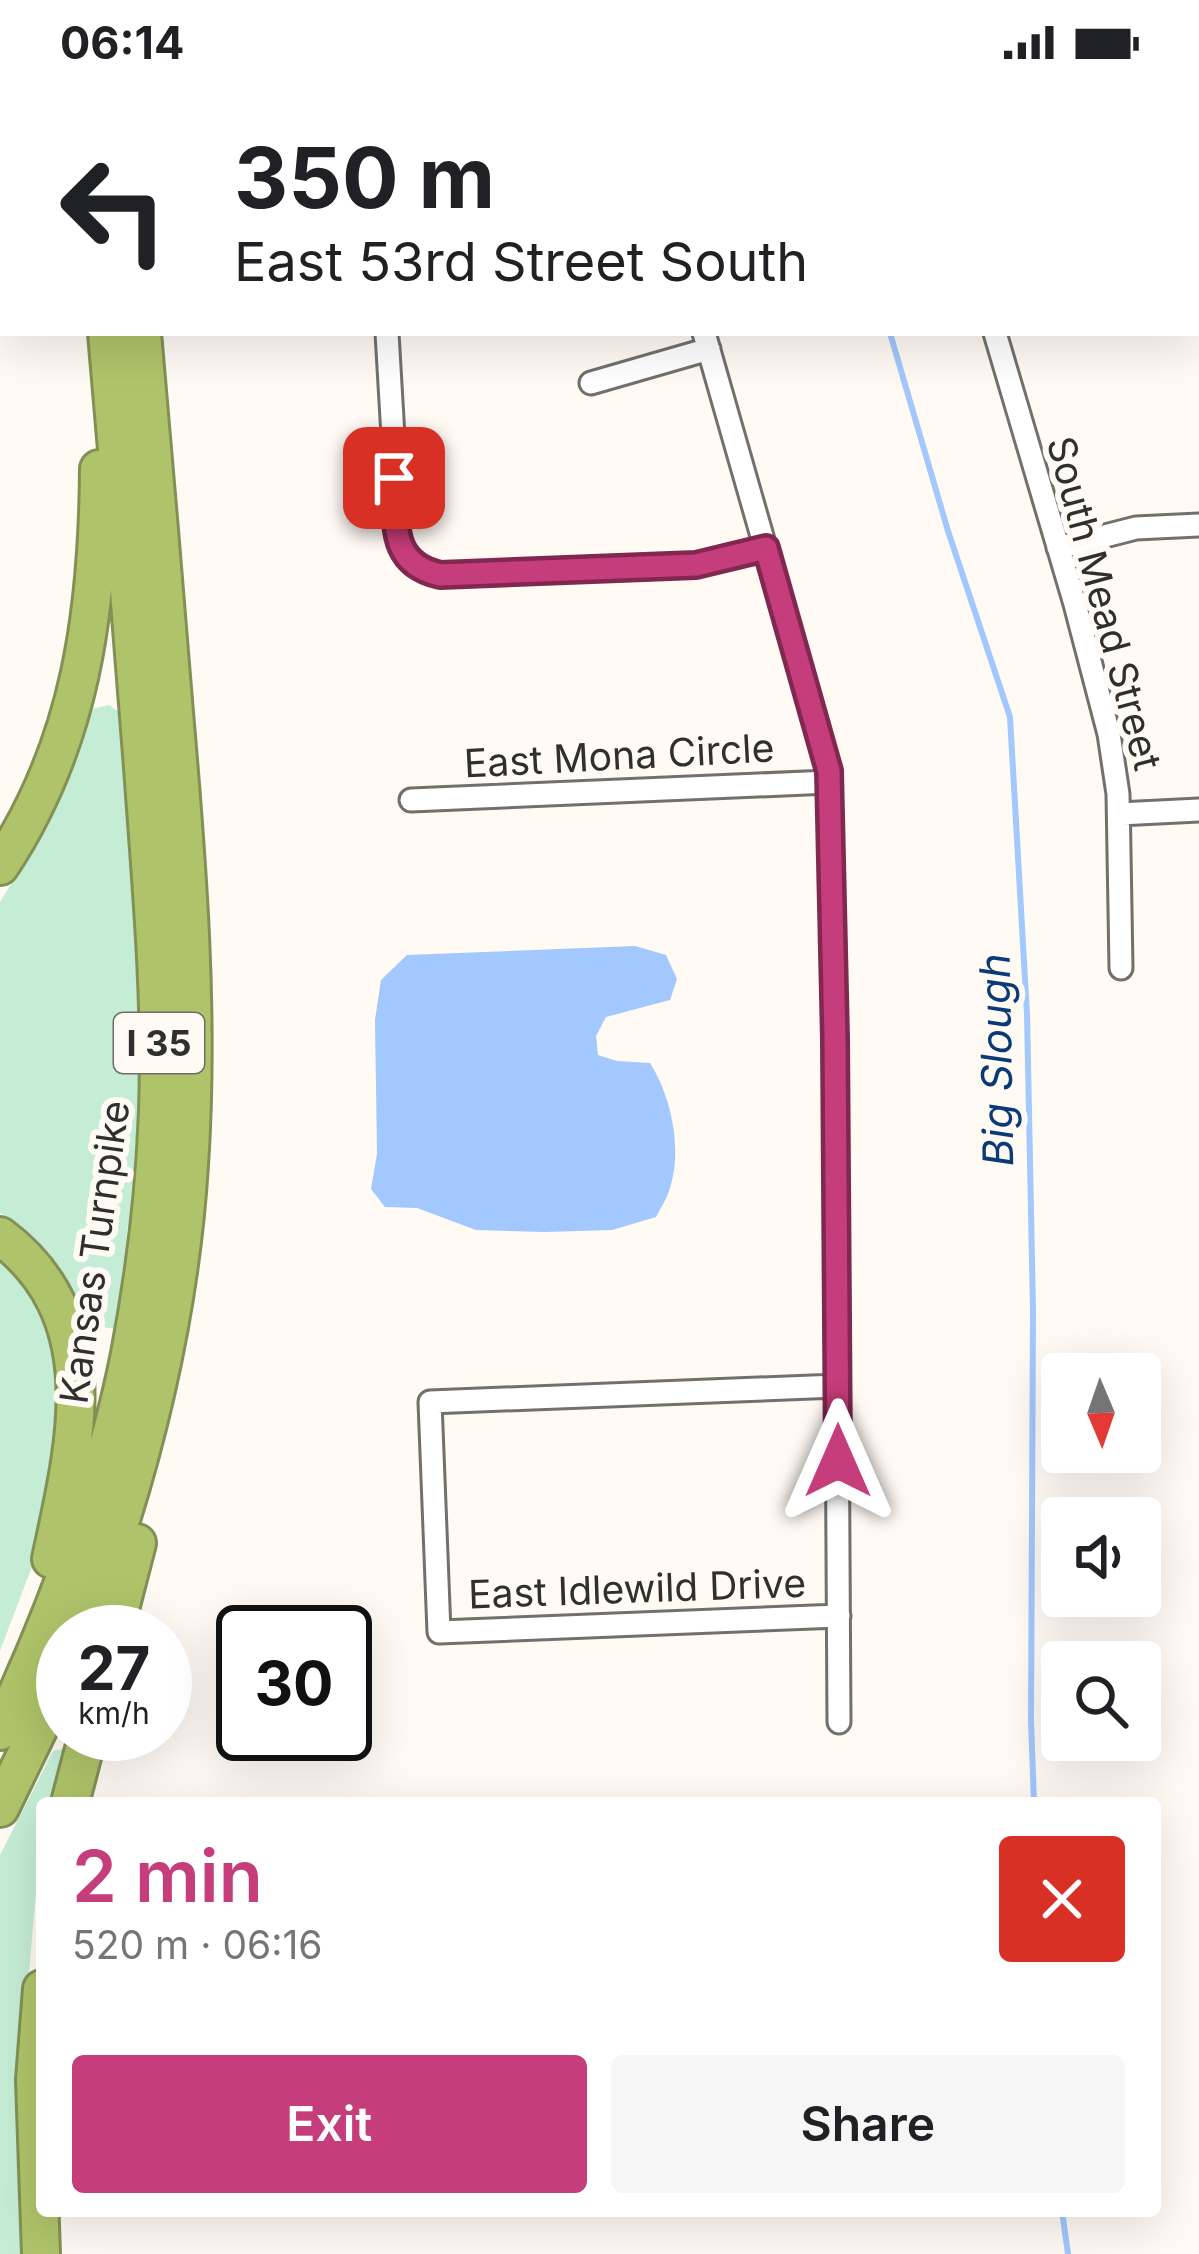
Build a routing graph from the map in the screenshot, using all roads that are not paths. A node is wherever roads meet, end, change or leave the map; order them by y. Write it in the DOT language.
graph roads {
  1 [pos="103,336"];
  2 [pos="103,336"];
  3 [pos="142,336"];
  4 [pos="387,336"];
  5 [pos="996,336"];
  6 [pos="706,341"];
  7 [pos="591,382"];
  8 [pos="1199,525"];
  9 [pos="766,548"];
  10 [pos="1058,548"];
  11 [pos="829,782"];
  12 [pos="411,800"];
  13 [pos="1199,811"];
  14 [pos="1119,814"];
  15 [pos="0,866"];
  16 [pos="1121,968"];
  17 [pos="0,1236"];
  18 [pos="172,1306"];
  19 [pos="837,1386"];
  20 [pos="91,1605"];
  21 [pos="120,1605"];
  22 [pos="838,1616"];
  23 [pos="0,1698"];
  24 [pos="839,1722"];
  25 [pos="0,1730"];
  26 [pos="36,1734"];
  27 [pos="81,1761"];
  28 [pos="72,1797"];
  29 [pos="0,1808"];
  30 [pos="36,2067"];
  31 [pos="36,2115"];
  32 [pos="39,2217"];
  33 [pos="40,2254"];
  1 -- 15 [label="highway"];
  2 -- 25 [label="highway, Kansas Turnpike / I 35"];
  3 -- 18 [label="highway, Kansas Turnpike / I 35"];
  4 -- 9 [label="street"];
  5 -- 10 [label="street, South Mead Street"];
  6 -- 7 [label="street"];
  6 -- 9 [label="street"];
  8 -- 10 [label="street"];
  9 -- 11 [label="street"];
  10 -- 14 [label="street, South Mead Street"];
  11 -- 12 [label="street, East Mona Circle"];
  11 -- 19 [label="street"];
  13 -- 14 [label="street"];
  14 -- 16 [label="street, South Mead Street"];
  17 -- 23 [label="highway"];
  18 -- 20 [label="highway, Kansas Turnpike / I 35"];
  18 -- 21 [label="highway"];
  19 -- 22 [label="street"];
  19 -- 22 [label="street, East Idlewild Drive"];
  22 -- 24 [label="street"];
  26 -- 29 [label="highway"];
  27 -- 28 [label="highway"];
  30 -- 31 [label="highway"];
  32 -- 33 [label="highway"];
}
